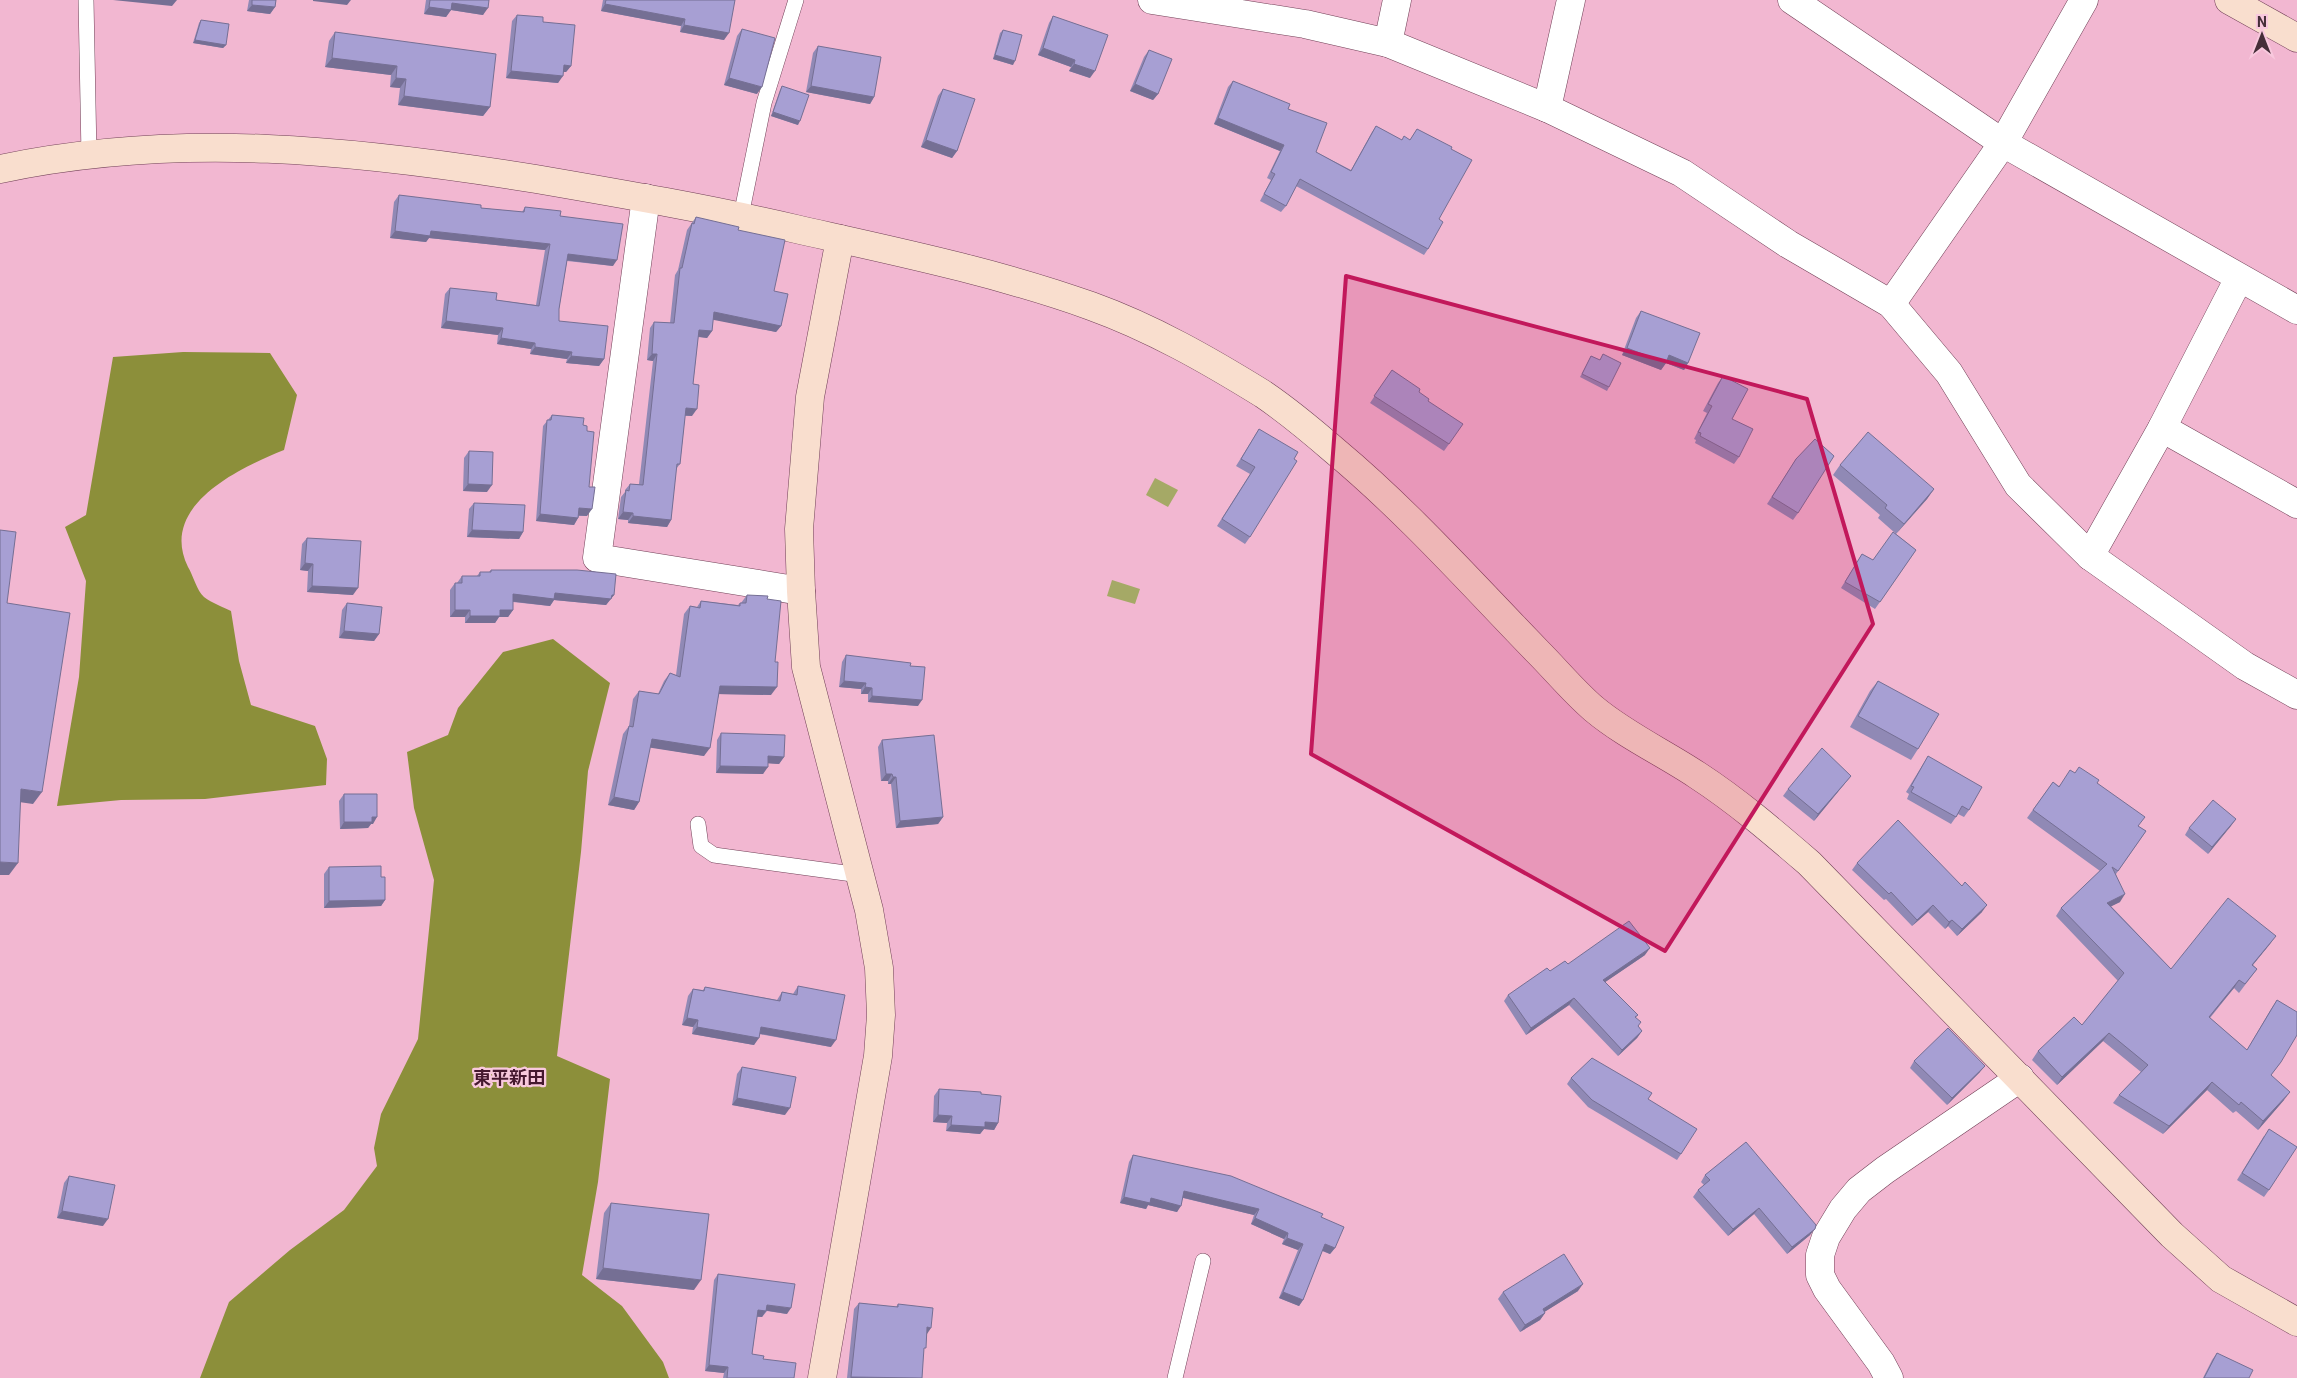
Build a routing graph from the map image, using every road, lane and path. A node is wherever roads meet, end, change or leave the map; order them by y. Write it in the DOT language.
graph roads {
  1 [pos="86,0"];
  2 [pos="796,0"];
  3 [pos="1152,0"];
  4 [pos="1397,0"];
  5 [pos="1571,0"];
  6 [pos="1792,0"];
  7 [pos="2084,0"];
  8 [pos="2229,0"];
  9 [pos="1200,3"];
  10 [pos="2297,38"];
  11 [pos="1388,43"];
  12 [pos="1548,108"];
  13 [pos="2003,143"];
  14 [pos="88,155"];
  15 [pos="0,169"];
  16 [pos="646,198"];
  17 [pos="741,216"];
  18 [pos="840,239"];
  19 [pos="2239,278"];
  20 [pos="1891,304"];
  21 [pos="2297,310"];
  22 [pos="2162,428"];
  23 [pos="2297,504"];
  24 [pos="2090,556"];
  25 [pos="801,591"];
  26 [pos="2297,695"];
  27 [pos="698,824"];
  28 [pos="860,875"];
  29 [pos="2020,1078"];
  30 [pos="1203,1261"];
  31 [pos="2297,1322"];
  32 [pos="822,1378"];
  33 [pos="1175,1378"];
  34 [pos="1889,1378"];
  1 -- 14 [label="lane"];
  2 -- 17 [label="lane"];
  3 -- 9 [label="street"];
  4 -- 11 [label="street"];
  5 -- 12 [label="street"];
  6 -- 13 [label="street"];
  7 -- 13 [label="street"];
  8 -- 10 [label="street"];
  9 -- 11 [label="street"];
  11 -- 12 [label="street"];
  12 -- 20 [label="street"];
  13 -- 19 [label="street"];
  13 -- 20 [label="street"];
  14 -- 15 [label="street"];
  14 -- 16 [label="street"];
  16 -- 17 [label="street"];
  16 -- 25 [label="street"];
  17 -- 18 [label="street"];
  18 -- 25 [label="street"];
  18 -- 29 [label="street"];
  19 -- 21 [label="street"];
  19 -- 22 [label="street"];
  20 -- 24 [label="street"];
  22 -- 23 [label="street"];
  22 -- 24 [label="street"];
  24 -- 26 [label="street"];
  25 -- 28 [label="street"];
  27 -- 28 [label="lane"];
  28 -- 32 [label="street"];
  29 -- 31 [label="street"];
  29 -- 34 [label="street"];
  30 -- 33 [label="lane"];
}
